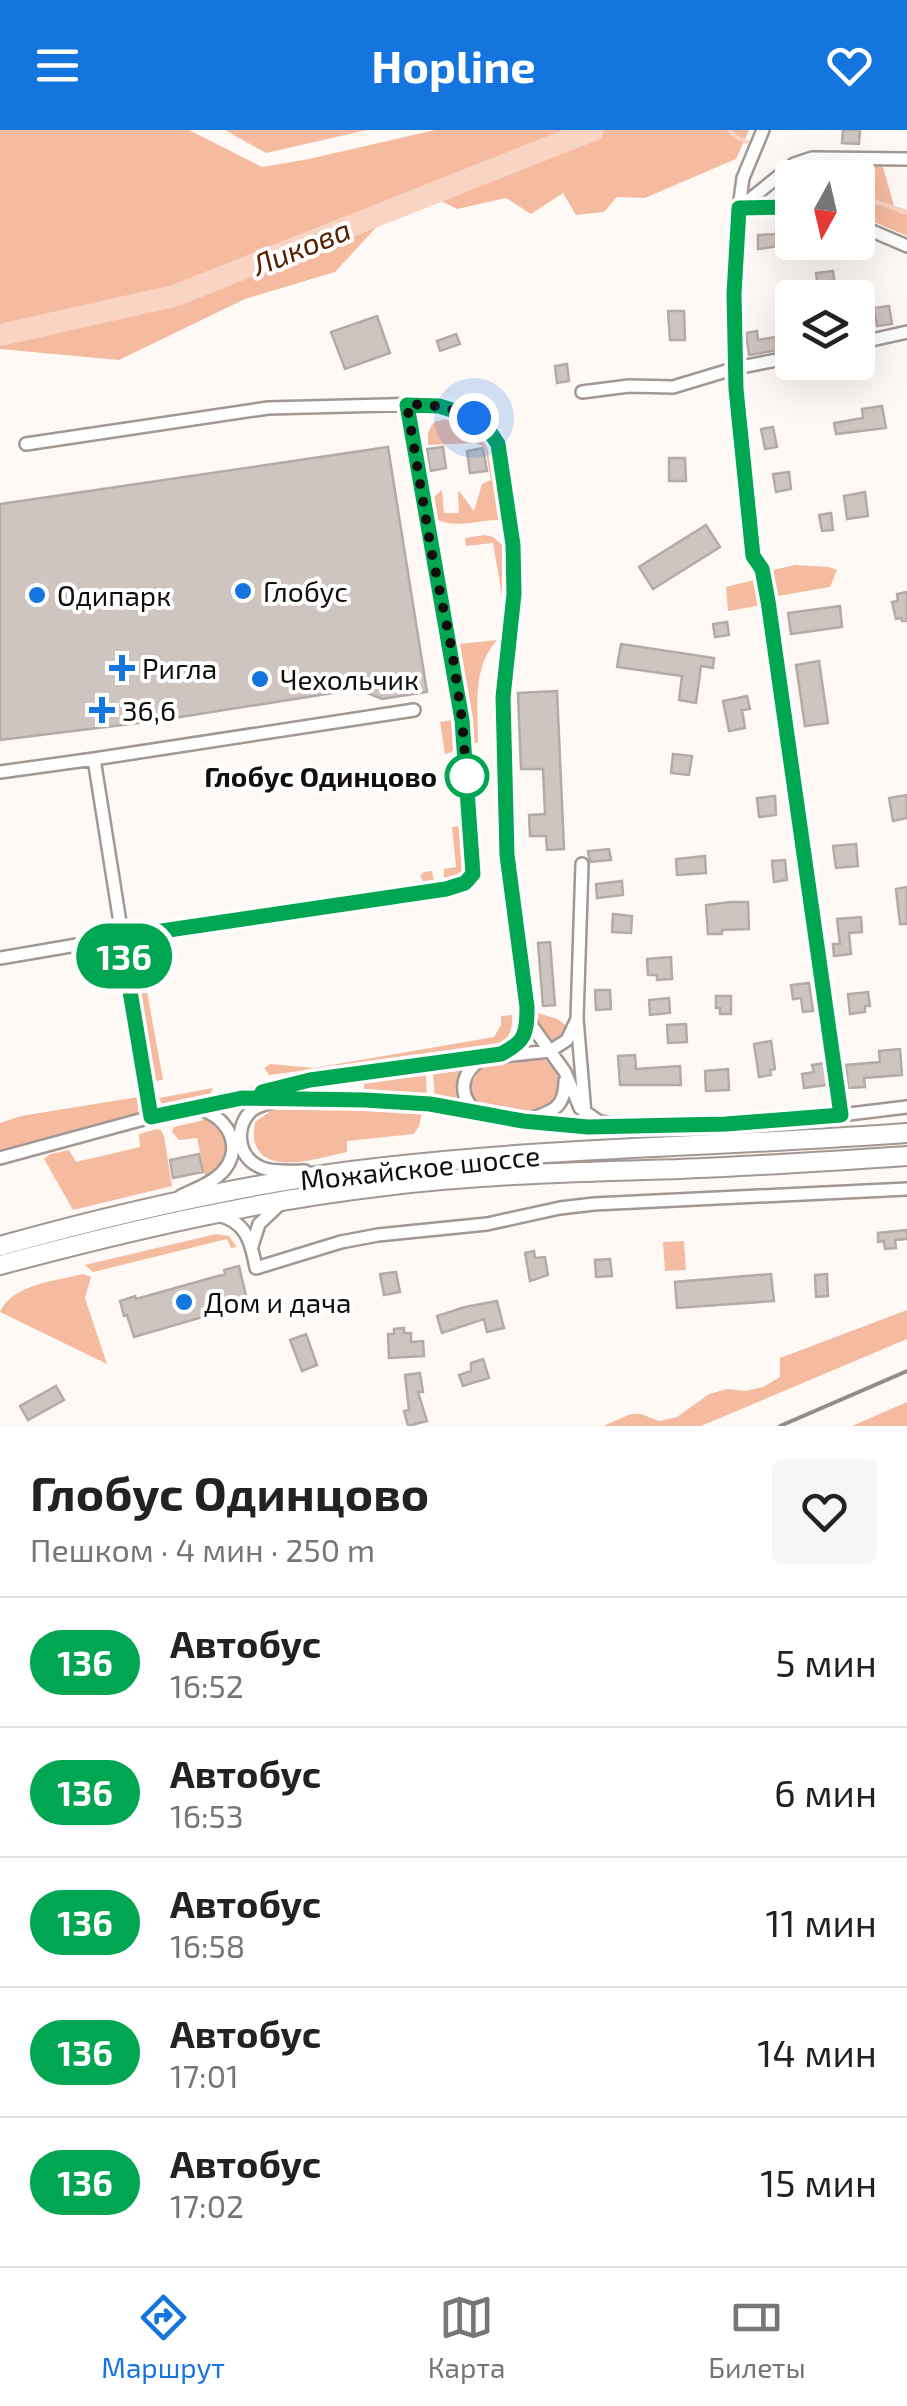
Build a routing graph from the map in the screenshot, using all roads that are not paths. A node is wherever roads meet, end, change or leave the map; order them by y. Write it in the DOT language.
graph roads {
  1 [pos="763,130"];
  2 [pos="907,159"];
  3 [pos="775,207"];
  4 [pos="739,208"];
  5 [pos="875,232"];
  6 [pos="907,246"];
  7 [pos="907,332"];
  8 [pos="875,339"];
  9 [pos="775,360"];
  10 [pos="736,368"];
  11 [pos="582,392"];
  12 [pos="407,405"];
  13 [pos="26,444"];
  14 [pos="414,710"];
  15 [pos="94,758"];
  16 [pos="0,772"];
  17 [pos="582,864"];
  18 [pos="121,937"];
  19 [pos="0,958"];
  20 [pos="527,1007"];
  21 [pos="578,1019"];
  22 [pos="550,1051"];
  23 [pos="501,1054"];
  24 [pos="486,1056"];
  25 [pos="565,1072"];
  26 [pos="242,1098"];
  27 [pos="284,1098"];
  28 [pos="907,1106"];
  29 [pos="194,1108"];
  30 [pos="479,1113"];
  31 [pos="585,1114"];
  32 [pos="841,1115"];
  33 [pos="151,1117"];
  34 [pos="523,1121"];
  35 [pos="620,1126"];
  36 [pos="907,1134"];
  37 [pos="907,1156"];
  38 [pos="0,1158"];
  39 [pos="344,1172"];
  40 [pos="907,1189"];
  41 [pos="285,1200"];
  42 [pos="166,1203"];
  43 [pos="212,1214"];
  44 [pos="0,1246"];
  45 [pos="252,1246"];
  46 [pos="0,1265"];
  1 -- 4 [label="street"];
  2 -- 4 [label="street"];
  3 -- 4 [label="street"];
  4 -- 10 [label="street"];
  5 -- 6 [label="street"];
  7 -- 8 [label="street"];
  9 -- 10 [label="street"];
  10 -- 11 [label="street"];
  10 -- 32 [label="street"];
  12 -- 13 [label="street"];
  12 -- 18 [label="street"];
  12 -- 20 [label="street"];
  14 -- 15 [label="street"];
  15 -- 16 [label="street"];
  15 -- 18 [label="street"];
  17 -- 21 [label="street"];
  18 -- 19 [label="street"];
  18 -- 33 [label="street"];
  20 -- 22 [label="street"];
  20 -- 23 [label="street"];
  21 -- 22 [label="street"];
  21 -- 31 [label="street"];
  22 -- 23 [label="street"];
  22 -- 25 [label="street"];
  23 -- 24 [label="street"];
  24 -- 26 [label="street"];
  24 -- 30 [label="street"];
  25 -- 31 [label="street"];
  25 -- 34 [label="street"];
  26 -- 27 [label="street"];
  26 -- 29 [label="street"];
  27 -- 30 [label="street"];
  27 -- 39 [label="street"];
  28 -- 32 [label="street"];
  29 -- 33 [label="street"];
  29 -- 42 [label="street"];
  30 -- 34 [label="street"];
  31 -- 35 [label="street"];
  32 -- 35 [label="street"];
  33 -- 38 [label="street"];
  34 -- 35 [label="street"];
  36 -- 39 [label="main road, Можайское шоссе"];
  37 -- 41 [label="main road, Можайское шоссе"];
  39 -- 42 [label="main road, Можайское шоссе"];
  40 -- 45 [label="street"];
  41 -- 43 [label="main road, Можайское шоссе"];
  41 -- 45 [label="street"];
  42 -- 44 [label="main road, Можайское шоссе"];
  43 -- 45 [label="street"];
  43 -- 46 [label="main road, Можайское шоссе"];
}
